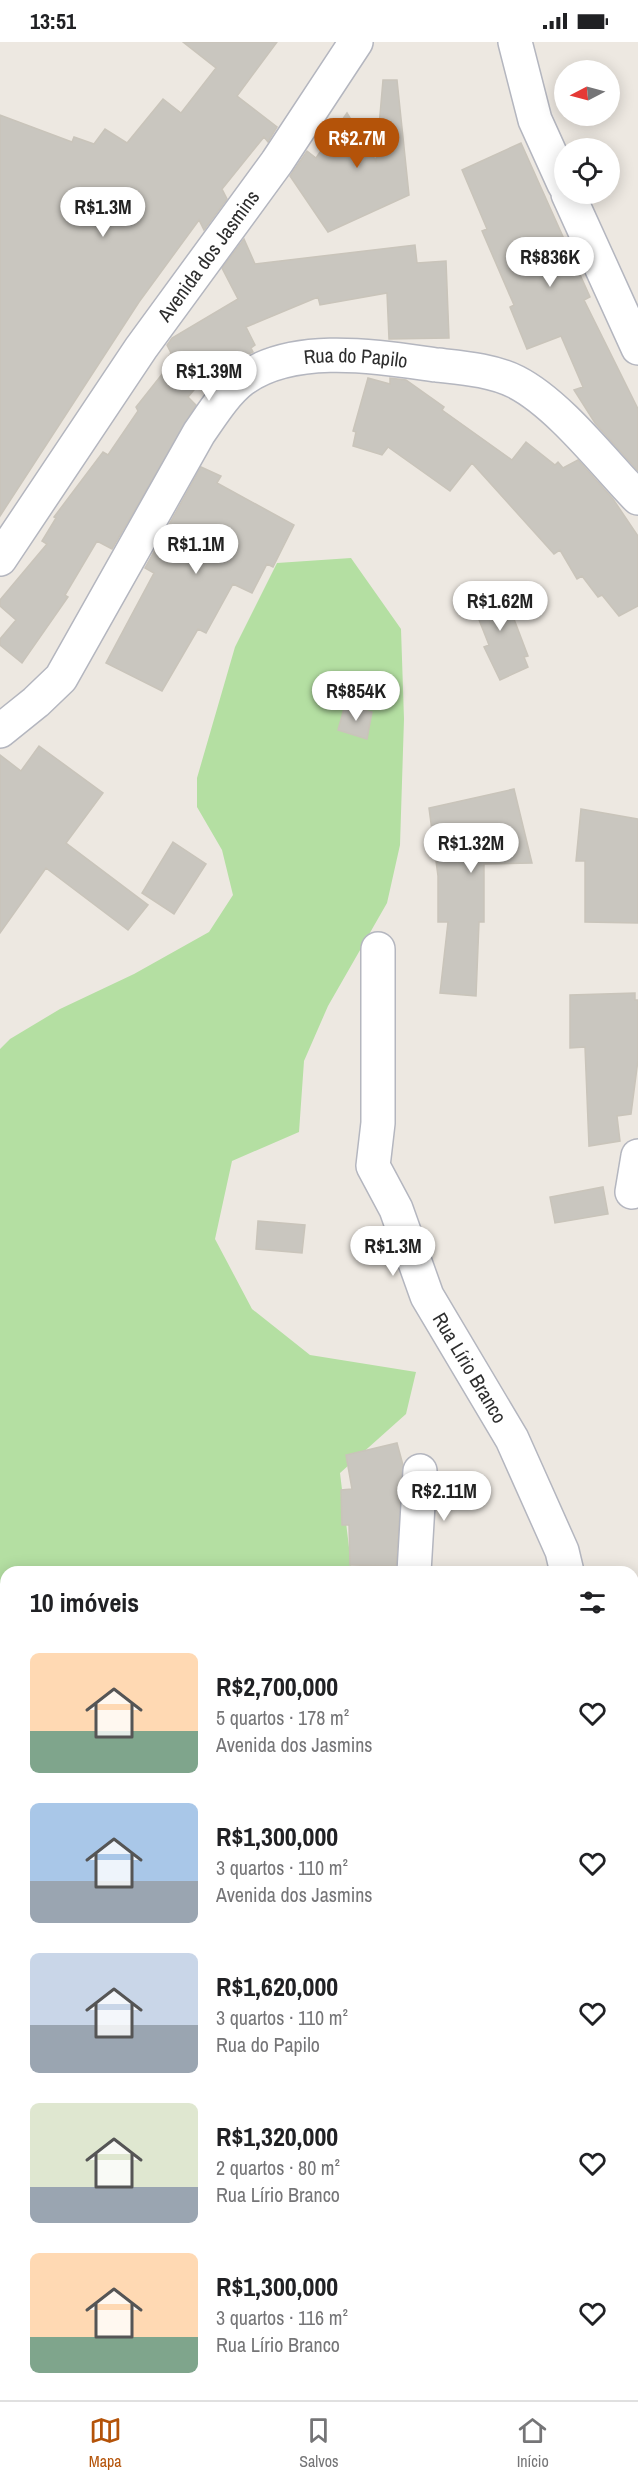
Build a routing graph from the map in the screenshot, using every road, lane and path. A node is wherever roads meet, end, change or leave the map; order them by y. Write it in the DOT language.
graph roads {
  1 [pos="356,42"];
  2 [pos="515,42"];
  3 [pos="554,162"];
  4 [pos="573,204"];
  5 [pos="638,348"];
  6 [pos="638,498"];
  7 [pos="0,559"];
  8 [pos="0,731"];
  9 [pos="378,949"];
  10 [pos="638,1156"];
  11 [pos="632,1192"];
  12 [pos="420,1471"];
  13 [pos="414,1566"];
  14 [pos="566,1566"];
  1 -- 7 [label="street, Avenida dos Jasmins"];
  2 -- 3 [label="street"];
  4 -- 5 [label="street"];
  6 -- 8 [label="street, Rua do Papilo"];
  9 -- 14 [label="street, Rua Lírio Branco"];
  10 -- 11 [label="street"];
  12 -- 13 [label="street"];
}
